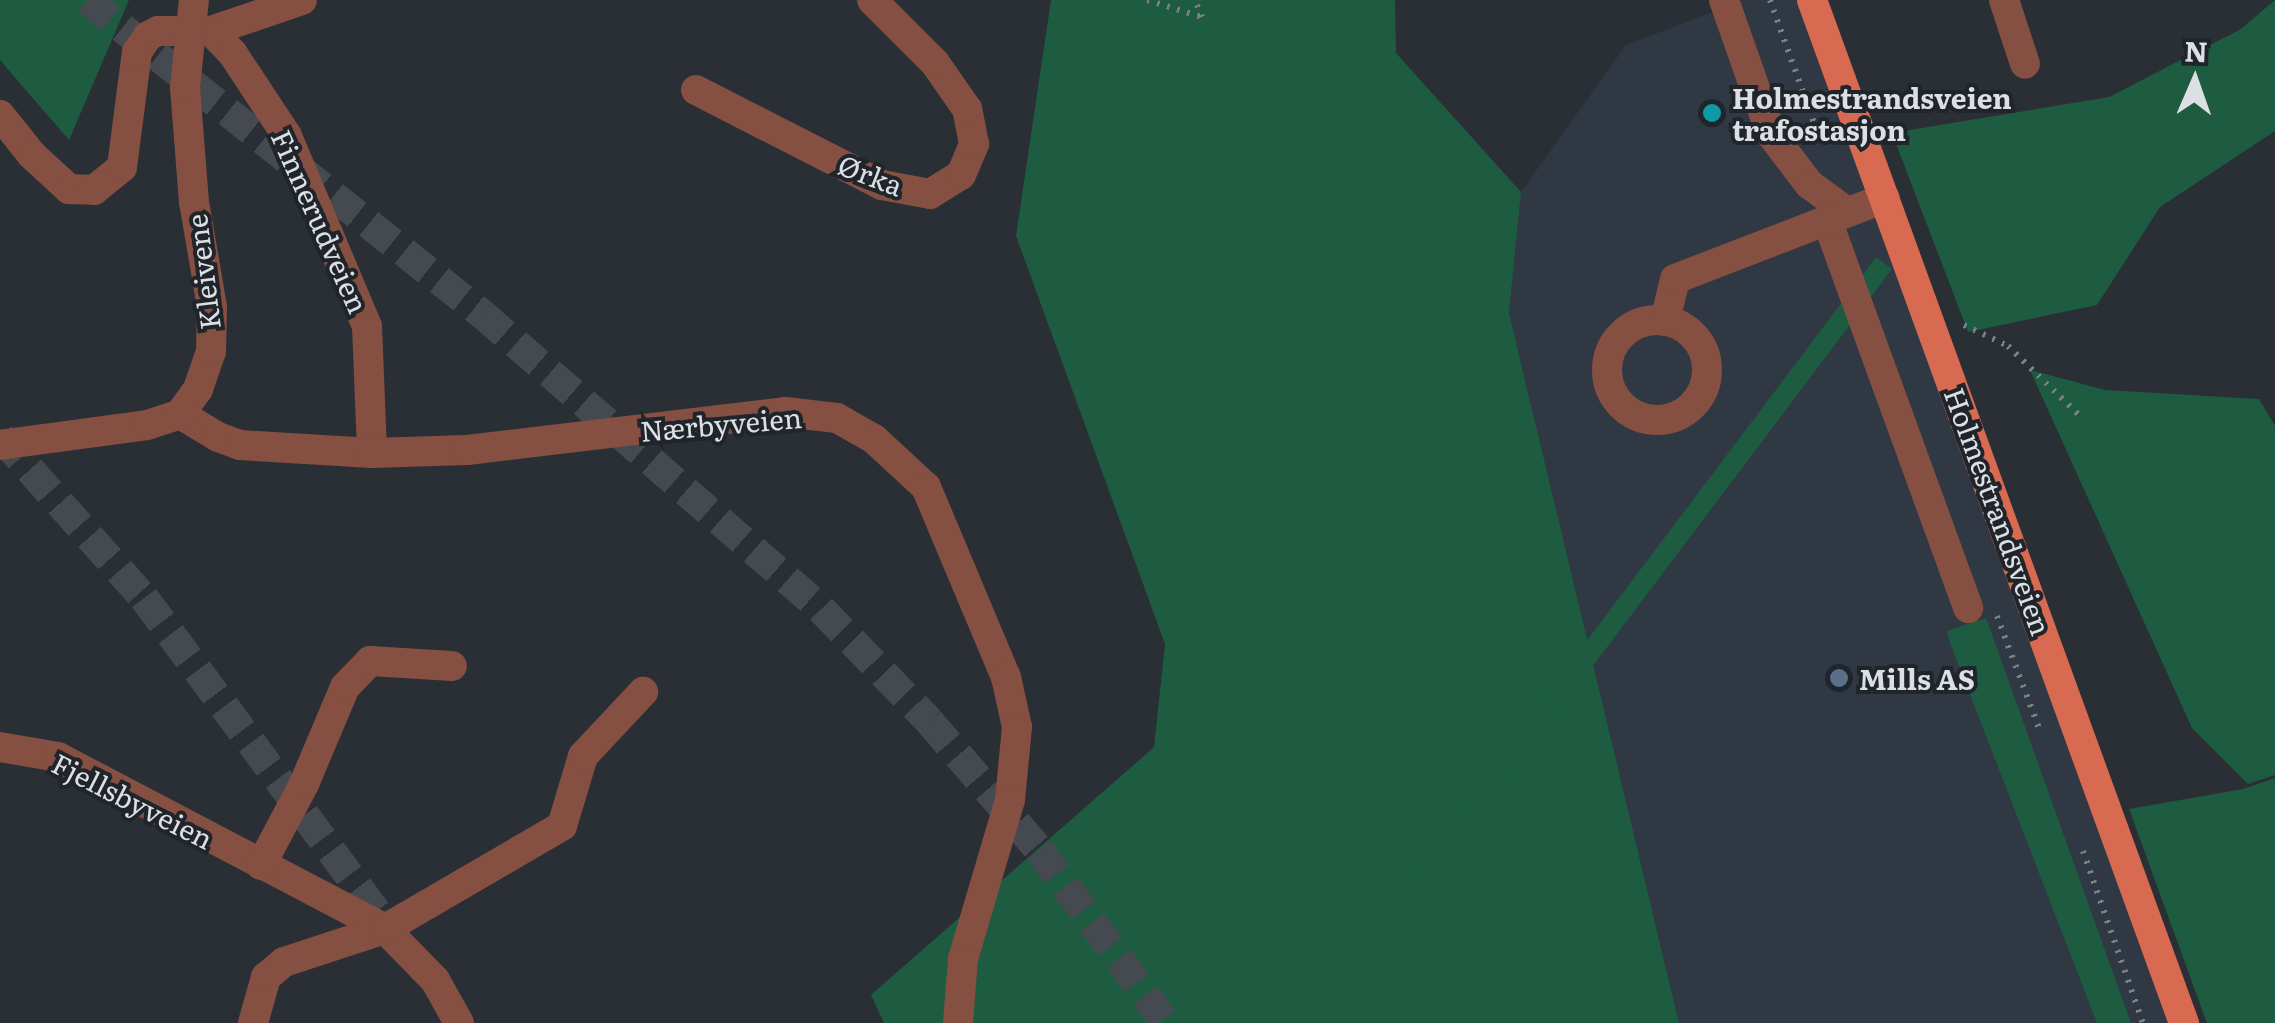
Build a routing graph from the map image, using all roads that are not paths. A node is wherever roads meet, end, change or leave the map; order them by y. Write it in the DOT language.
graph roads {
  1 [pos="302,0"];
  2 [pos="872,0"];
  3 [pos="1724,0"];
  4 [pos="1812,0"];
  5 [pos="2004,0"];
  6 [pos="198,20"];
  7 [pos="2025,64"];
  8 [pos="696,90"];
  9 [pos="0,114"];
  10 [pos="1885,198"];
  11 [pos="1837,216"];
  12 [pos="1665,321"];
  13 [pos="180,414"];
  14 [pos="0,444"];
  15 [pos="372,453"];
  16 [pos="1968,608"];
  17 [pos="452,666"];
  18 [pos="643,692"];
  19 [pos="0,747"];
  20 [pos="262,865"];
  21 [pos="385,930"];
  22 [pos="252,1023"];
  23 [pos="459,1023"];
  24 [pos="958,1023"];
  25 [pos="2184,1023"];
  1 -- 6 [label="street"];
  2 -- 8 [label="street, Ørka"];
  3 -- 11 [label="street"];
  4 -- 10 [label="main road, Holmestrandsveien"];
  5 -- 7 [label="street"];
  6 -- 9 [label="street"];
  6 -- 13 [label="street, Kleivene"];
  6 -- 15 [label="street, Finnerudveien"];
  10 -- 11 [label="street"];
  10 -- 25 [label="main road, Holmestrandsveien"];
  11 -- 12 [label="street"];
  11 -- 16 [label="street"];
  13 -- 14 [label="street"];
  13 -- 15 [label="street, Nærbyveien"];
  15 -- 24 [label="street, Nærbyveien"];
  17 -- 20 [label="street"];
  18 -- 21 [label="street"];
  19 -- 20 [label="street, Fjellsbyveien"];
  20 -- 21 [label="street, Fjellsbyveien"];
  21 -- 22 [label="street"];
  21 -- 23 [label="street, Fjellsbyveien"];
}
